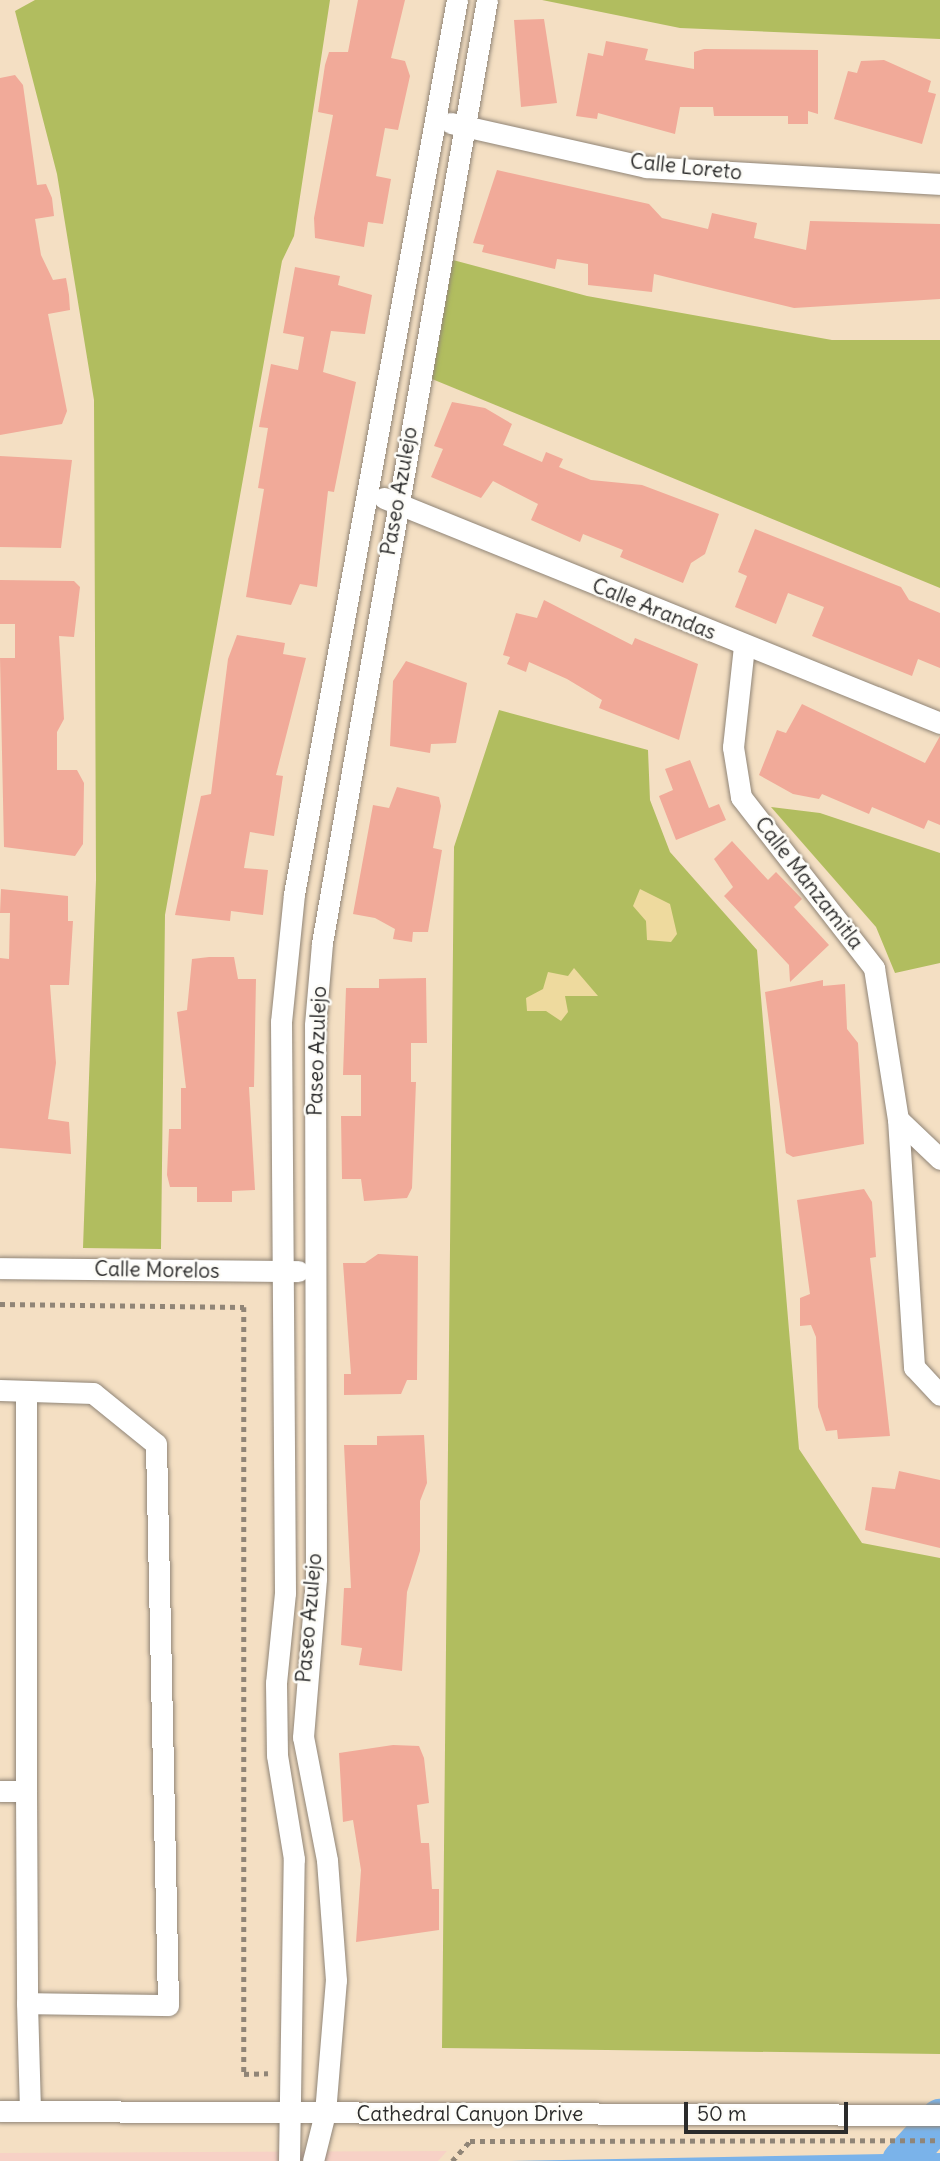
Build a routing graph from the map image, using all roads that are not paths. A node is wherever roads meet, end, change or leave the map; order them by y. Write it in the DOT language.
graph roads {
  1 [pos="457,0"];
  2 [pos="487,0"];
  3 [pos="436,119"];
  4 [pos="463,126"];
  5 [pos="940,184"];
  6 [pos="369,492"];
  7 [pos="396,504"];
  8 [pos="744,646"];
  9 [pos="940,723"];
  10 [pos="898,1119"];
  11 [pos="940,1159"];
  12 [pos="0,1268"];
  13 [pos="314,1270"];
  14 [pos="284,1271"];
  15 [pos="0,1390"];
  16 [pos="26,1391"];
  17 [pos="940,1395"];
  18 [pos="0,1791"];
  19 [pos="26,1791"];
  20 [pos="27,2003"];
  21 [pos="0,2111"];
  22 [pos="30,2111"];
  23 [pos="287,2113"];
  24 [pos="325,2113"];
  25 [pos="940,2115"];
  26 [pos="289,2161"];
  27 [pos="313,2161"];
  1 -- 3 [label="street, Paseo Azulejo"];
  2 -- 4 [label="street, Paseo Azulejo"];
  3 -- 4 [label="street, Calle Loreto"];
  3 -- 6 [label="street, Paseo Azulejo"];
  4 -- 5 [label="street, Calle Loreto"];
  4 -- 7 [label="street, Paseo Azulejo"];
  6 -- 7 [label="street, Calle Arandas"];
  6 -- 14 [label="street, Paseo Azulejo"];
  7 -- 8 [label="street, Calle Arandas"];
  7 -- 13 [label="street, Paseo Azulejo"];
  8 -- 9 [label="street, Calle Arandas"];
  8 -- 10 [label="street, Calle Manzamitla"];
  10 -- 11 [label="street"];
  10 -- 17 [label="street, Calle Manzamitla"];
  12 -- 14 [label="street, Calle Morelos"];
  13 -- 14 [label="street, Calle Morelos"];
  13 -- 24 [label="street, Paseo Azulejo"];
  14 -- 23 [label="street, Paseo Azulejo"];
  15 -- 16 [label="street"];
  16 -- 19 [label="street"];
  16 -- 20 [label="street"];
  18 -- 19 [label="street"];
  19 -- 20 [label="street"];
  20 -- 22 [label="street"];
  21 -- 22 [label="street, Cathedral Canyon Drive"];
  22 -- 23 [label="street, Cathedral Canyon Drive"];
  23 -- 24 [label="street, Cathedral Canyon Drive"];
  23 -- 26 [label="street, Paseo Azulejo"];
  24 -- 25 [label="street, Cathedral Canyon Drive"];
  24 -- 27 [label="street, Paseo Azulejo"];
}
